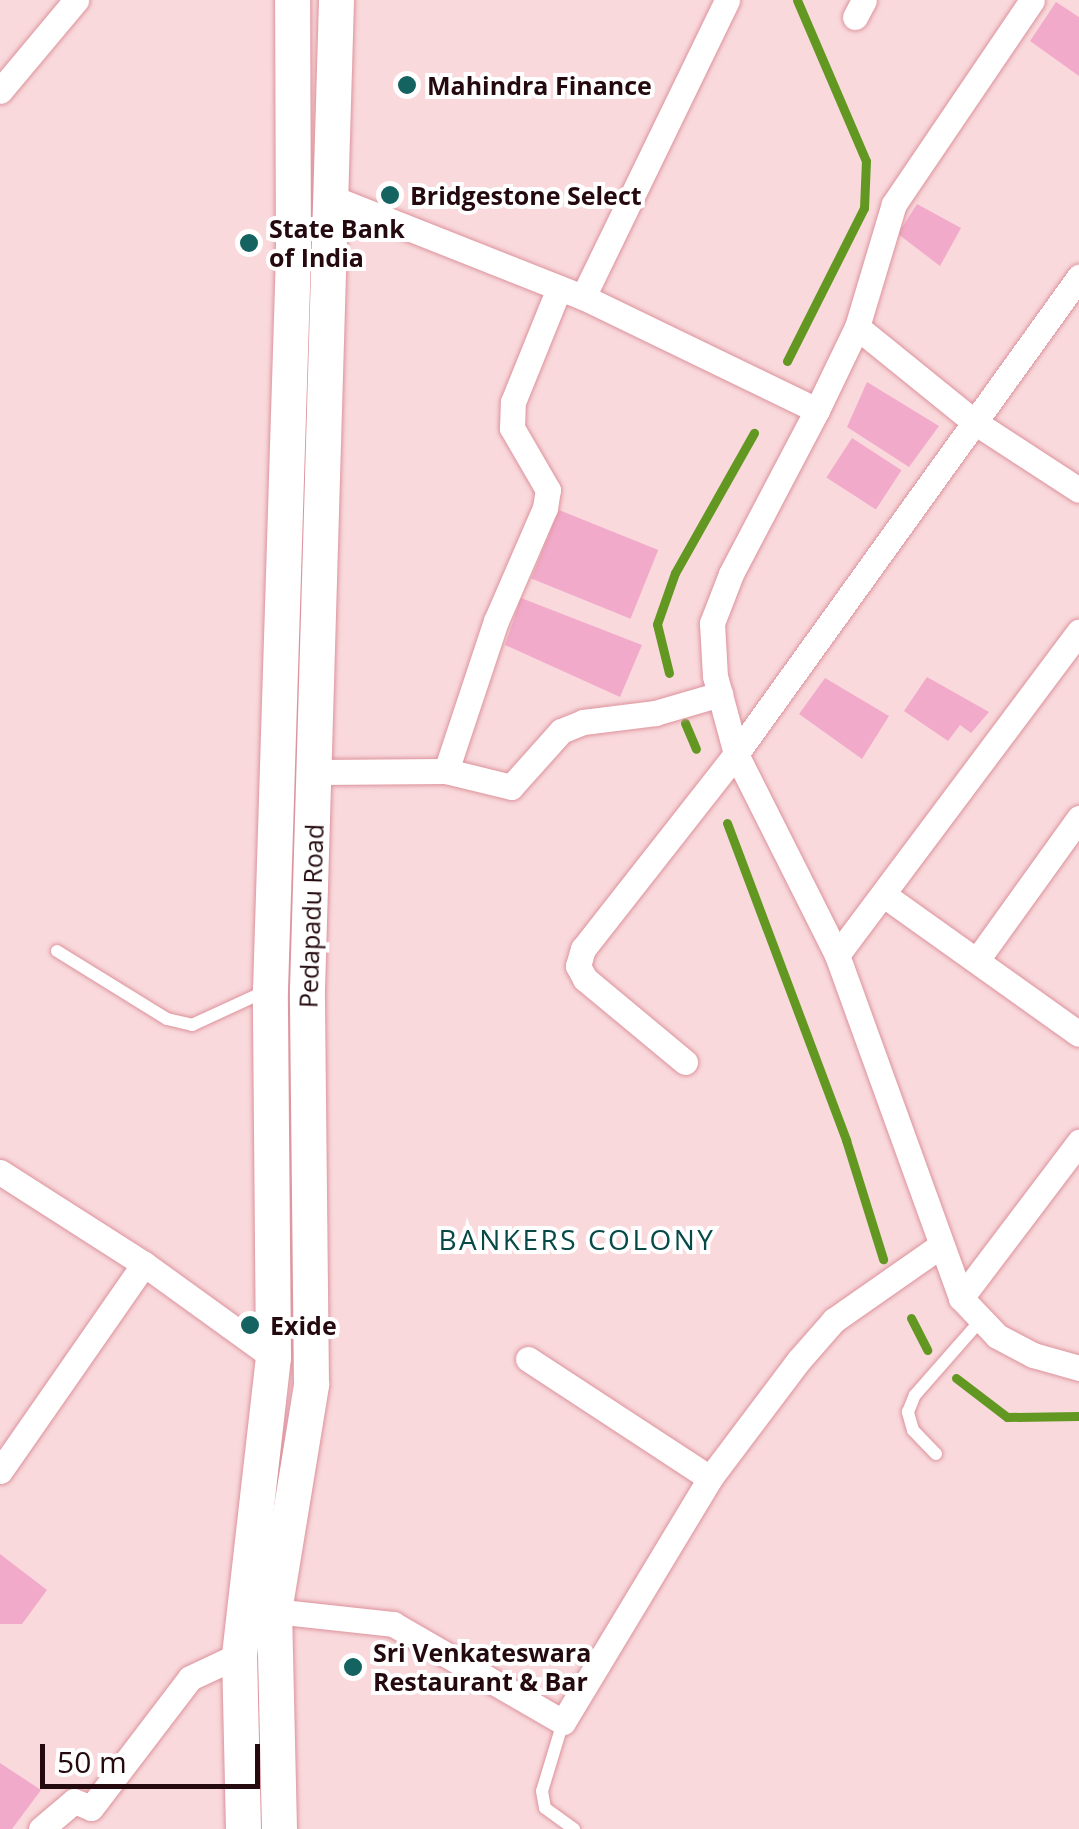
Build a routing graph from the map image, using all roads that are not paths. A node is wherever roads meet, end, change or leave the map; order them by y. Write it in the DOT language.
graph roads {
  1 [pos="76,0"];
  2 [pos="292,0"];
  3 [pos="336,0"];
  4 [pos="727,0"];
  5 [pos="1032,0"];
  6 [pos="0,91"];
  7 [pos="335,199"];
  8 [pos="1079,276"];
  9 [pos="571,292"];
  10 [pos="858,327"];
  11 [pos="817,410"];
  12 [pos="973,421"];
  13 [pos="1079,490"];
  14 [pos="1079,632"];
  15 [pos="720,694"];
  16 [pos="736,754"];
  17 [pos="446,771"];
  18 [pos="316,772"];
  19 [pos="1079,818"];
  20 [pos="884,895"];
  21 [pos="58,951"];
  22 [pos="838,954"];
  23 [pos="977,960"];
  24 [pos="270,990"];
  25 [pos="1079,1034"];
  26 [pos="685,1062"];
  27 [pos="1079,1142"];
  28 [pos="0,1172"];
  29 [pos="940,1246"];
  30 [pos="144,1264"];
  31 [pos="961,1298"];
  32 [pos="981,1320"];
  33 [pos="274,1357"];
  34 [pos="528,1359"];
  35 [pos="1079,1368"];
  36 [pos="10,1437"];
  37 [pos="936,1454"];
  38 [pos="0,1471"];
  39 [pos="710,1478"];
  40 [pos="274,1611"];
  41 [pos="239,1654"];
  42 [pos="563,1722"];
  43 [pos="41,1829"];
  44 [pos="243,1829"];
  45 [pos="278,1829"];
  46 [pos="574,1829"];
  1 -- 6 [label="street"];
  2 -- 24 [label="main road, Pedapadu Road"];
  3 -- 7 [label="main road, Pedapadu Road"];
  4 -- 9 [label="street"];
  5 -- 10 [label="street"];
  7 -- 9 [label="street"];
  7 -- 18 [label="main road, Pedapadu Road"];
  8 -- 12 [label="street"];
  9 -- 11 [label="street"];
  9 -- 17 [label="street"];
  10 -- 11 [label="street"];
  10 -- 12 [label="street"];
  11 -- 15 [label="street"];
  12 -- 13 [label="street"];
  12 -- 16 [label="street"];
  14 -- 20 [label="street"];
  15 -- 16 [label="street"];
  15 -- 17 [label="street"];
  16 -- 22 [label="street"];
  16 -- 26 [label="street"];
  17 -- 18 [label="street"];
  18 -- 40 [label="main road, Pedapadu Road"];
  19 -- 23 [label="street"];
  20 -- 22 [label="street"];
  20 -- 23 [label="street"];
  21 -- 24 [label="lane"];
  22 -- 29 [label="street"];
  23 -- 25 [label="street"];
  24 -- 33 [label="main road, Pedapadu Road"];
  27 -- 31 [label="street"];
  28 -- 30 [label="street"];
  29 -- 31 [label="street"];
  29 -- 39 [label="street"];
  30 -- 33 [label="street"];
  30 -- 36 [label="street"];
  31 -- 32 [label="street"];
  32 -- 35 [label="street"];
  32 -- 37 [label="lane"];
  33 -- 41 [label="main road, Pedapadu Road"];
  34 -- 39 [label="street"];
  36 -- 38 [label="street"];
  39 -- 42 [label="street"];
  40 -- 42 [label="street"];
  40 -- 45 [label="main road, Pedapadu Road"];
  41 -- 43 [label="street"];
  41 -- 44 [label="main road, Pedapadu Road"];
  42 -- 46 [label="lane"];
}
